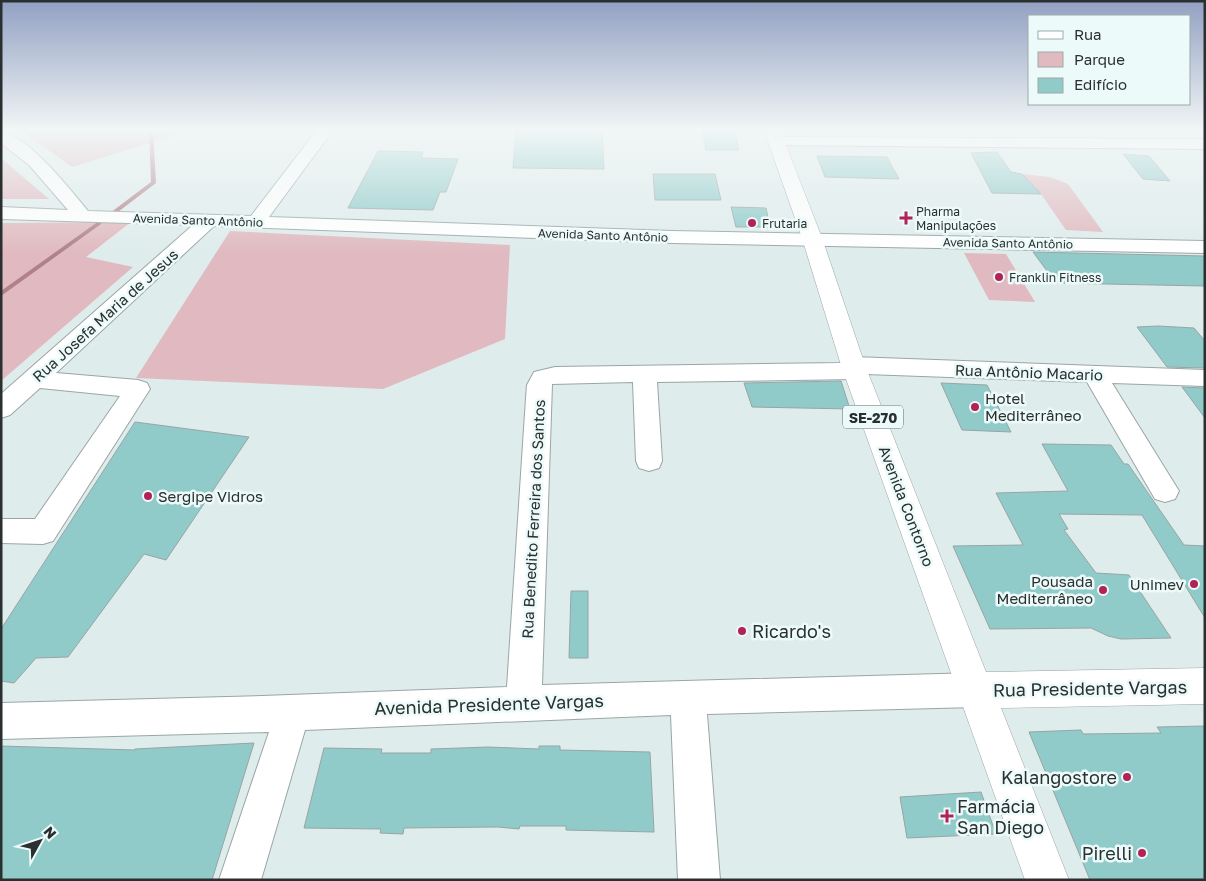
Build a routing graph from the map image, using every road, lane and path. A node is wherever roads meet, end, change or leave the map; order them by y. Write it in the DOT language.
graph roads {
  1 [pos="46,171"];
  2 [pos="294,171"];
  3 [pos="788,171"];
  4 [pos="1,213"];
  5 [pos="82,215"];
  6 [pos="209,221"];
  7 [pos="256,222"];
  8 [pos="812,238"];
  9 [pos="1205,247"];
  10 [pos="855,368"];
  11 [pos="1094,374"];
  12 [pos="645,375"];
  13 [pos="35,378"];
  14 [pos="1205,378"];
  15 [pos="1,409"];
  16 [pos="649,461"];
  17 [pos="1165,491"];
  18 [pos="1,531"];
  19 [pos="1205,686"];
  20 [pos="976,690"];
  21 [pos="688,697"];
  22 [pos="524,703"];
  23 [pos="293,712"];
  24 [pos="1,721"];
  25 [pos="240,880"];
  26 [pos="698,880"];
  27 [pos="1047,880"];
  1 -- 5 [label="street"];
  2 -- 7 [label="street"];
  3 -- 8 [label="main road, Avenida Contorno / SE-270"];
  4 -- 5 [label="street, Avenida Santo Antônio"];
  5 -- 6 [label="street, Avenida Santo Antônio"];
  6 -- 7 [label="street, Avenida Santo Antônio"];
  6 -- 13 [label="street, Rua Josefa Maria de Jesus"];
  7 -- 8 [label="street, Avenida Santo Antônio"];
  8 -- 9 [label="street, Avenida Santo Antônio"];
  8 -- 10 [label="main road, Avenida Contorno / SE-270"];
  10 -- 11 [label="street, Rua Antônio Macario"];
  10 -- 12 [label="street, Rua Benedito Ferreira dos Santos"];
  10 -- 20 [label="main road, Avenida Contorno / SE-270"];
  11 -- 14 [label="street, Rua Antônio Macario"];
  11 -- 17 [label="street"];
  12 -- 16 [label="street"];
  12 -- 22 [label="street, Rua Benedito Ferreira dos Santos"];
  13 -- 15 [label="street, Rua Josefa Maria de Jesus"];
  13 -- 18 [label="street"];
  19 -- 20 [label="main road, Rua Presidente Vargas"];
  20 -- 21 [label="street, Avenida Presidente Vargas"];
  20 -- 27 [label="main road, Avenida Contorno / SE-270"];
  21 -- 22 [label="street, Avenida Presidente Vargas"];
  21 -- 26 [label="street"];
  22 -- 23 [label="street, Avenida Presidente Vargas"];
  23 -- 24 [label="street, Avenida Presidente Vargas"];
  23 -- 25 [label="street"];
}
